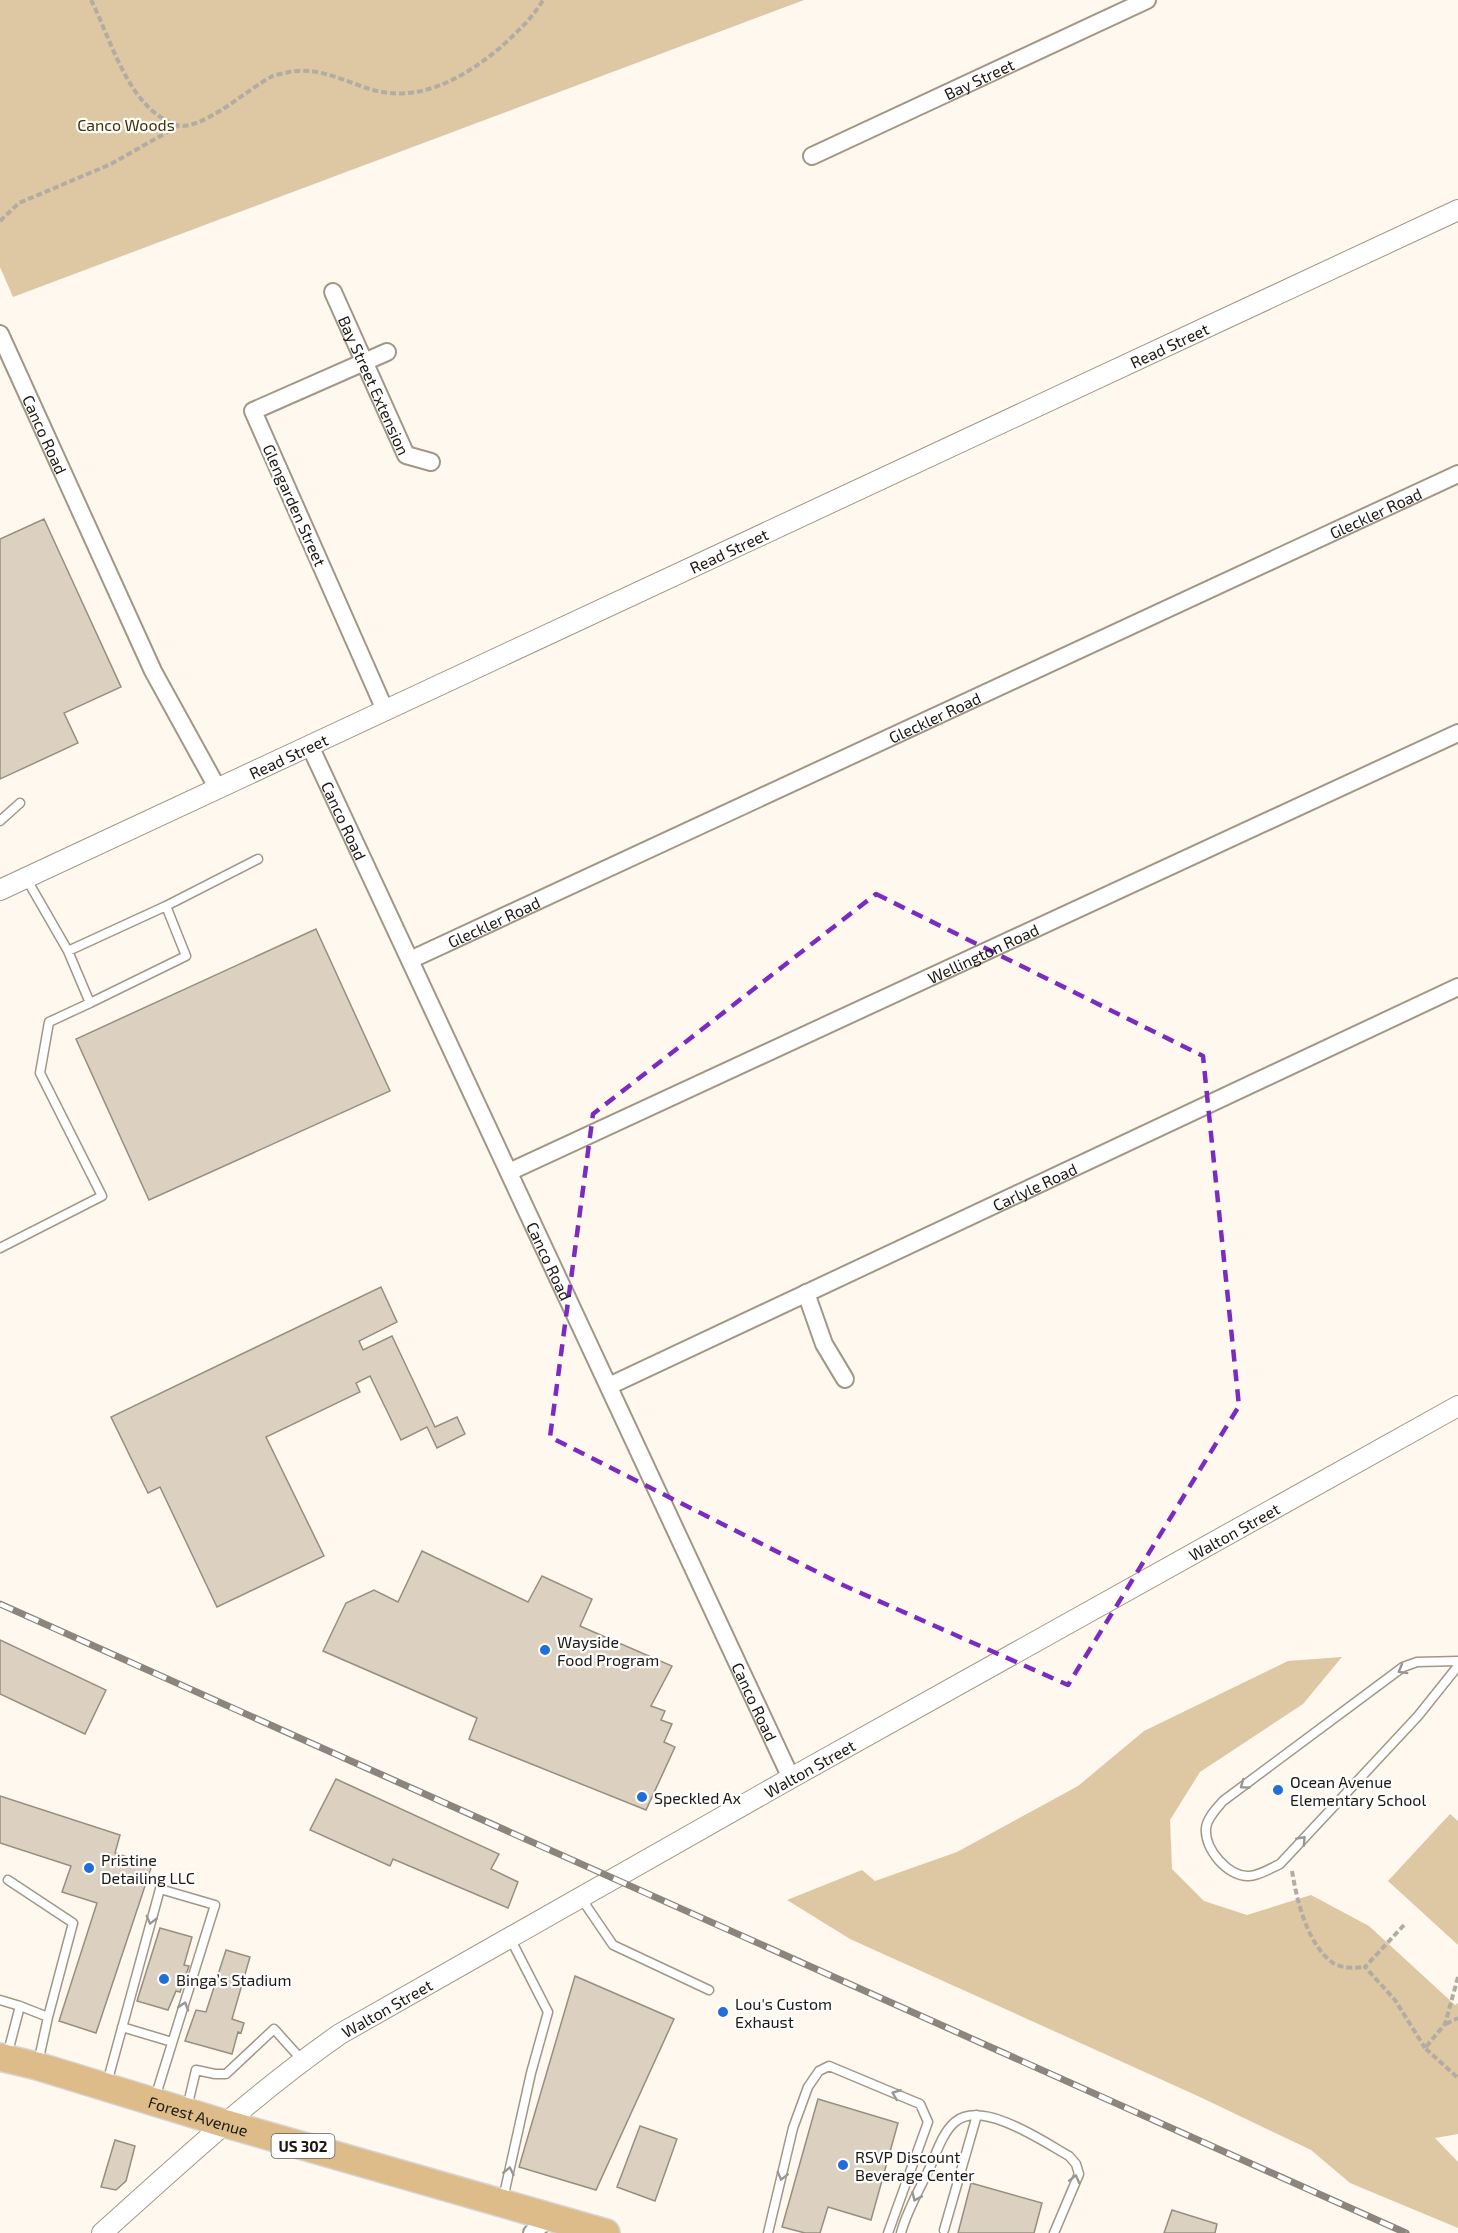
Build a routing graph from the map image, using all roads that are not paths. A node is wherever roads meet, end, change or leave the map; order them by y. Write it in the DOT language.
graph roads {
  1 [pos="1147,0"];
  2 [pos="812,156"];
  3 [pos="1458,210"];
  4 [pos="333,292"];
  5 [pos="0,334"];
  6 [pos="387,352"];
  7 [pos="364,362"];
  8 [pos="431,462"];
  9 [pos="1458,474"];
  10 [pos="385,710"];
  11 [pos="1458,733"];
  12 [pos="310,746"];
  13 [pos="219,789"];
  14 [pos="20,803"];
  15 [pos="0,821"];
  16 [pos="258,859"];
  17 [pos="26,878"];
  18 [pos="0,890"];
  19 [pos="166,906"];
  20 [pos="68,951"];
  21 [pos="410,960"];
  22 [pos="1458,987"];
  23 [pos="90,1003"];
  24 [pos="509,1173"];
  25 [pos="0,1248"];
  26 [pos="806,1293"];
  27 [pos="845,1379"];
  28 [pos="609,1386"];
  29 [pos="1458,1406"];
  30 [pos="1458,1661"];
  31 [pos="1458,1666"];
  32 [pos="791,1778"];
  33 [pos="8,1880"];
  34 [pos="581,1898"];
  35 [pos="510,1938"];
  36 [pos="709,1990"];
  37 [pos="0,2000"];
  38 [pos="21,2006"];
  39 [pos="48,2017"];
  40 [pos="122,2026"];
  41 [pos="172,2042"];
  42 [pos="3,2058"];
  43 [pos="302,2060"];
  44 [pos="37,2066"];
  45 [pos="105,2087"];
  46 [pos="154,2102"];
  47 [pos="187,2112"];
  48 [pos="977,2115"];
  49 [pos="224,2123"];
  50 [pos="502,2204"];
  51 [pos="541,2225"];
  52 [pos="944,2230"];
  53 [pos="102,2233"];
  54 [pos="606,2233"];
  55 [pos="768,2233"];
  56 [pos="888,2233"];
  57 [pos="901,2233"];
  58 [pos="1054,2233"];
  1 -- 2 [label="street, Bay Street"];
  3 -- 10 [label="street, Read Street"];
  4 -- 7 [label="street, Bay Street Extension"];
  5 -- 13 [label="street, Canco Road"];
  6 -- 7 [label="street"];
  7 -- 8 [label="street, Bay Street Extension"];
  7 -- 10 [label="street, Glengarden Street"];
  9 -- 21 [label="street, Gleckler Road"];
  10 -- 12 [label="street, Read Street"];
  11 -- 24 [label="street, Wellington Road"];
  12 -- 13 [label="street, Read Street"];
  12 -- 21 [label="street, Canco Road"];
  13 -- 17 [label="street, Read Street"];
  14 -- 15 [label="lane"];
  16 -- 19 [label="lane"];
  17 -- 18 [label="street, Read Street"];
  17 -- 20 [label="lane"];
  19 -- 20 [label="lane"];
  19 -- 23 [label="lane"];
  20 -- 23 [label="lane"];
  21 -- 24 [label="street, Canco Road"];
  22 -- 26 [label="street, Carlyle Road"];
  23 -- 25 [label="lane"];
  24 -- 28 [label="street, Canco Road"];
  26 -- 27 [label="street"];
  26 -- 28 [label="street, Carlyle Road"];
  28 -- 32 [label="street, Canco Road"];
  29 -- 32 [label="street, Walton Street"];
  30 -- 31 [label="lane, one-way"];
  32 -- 34 [label="street, Walton Street"];
  33 -- 39 [label="lane"];
  34 -- 35 [label="street, Walton Street"];
  34 -- 36 [label="lane"];
  35 -- 43 [label="street, Walton Street"];
  50 -- 35 [label="lane, one-way"];
  37 -- 38 [label="lane"];
  38 -- 39 [label="lane"];
  38 -- 42 [label="lane"];
  39 -- 44 [label="lane"];
  40 -- 41 [label="lane"];
  41 -- 40 [label="lane, one-way"];
  40 -- 45 [label="lane"];
  41 -- 46 [label="lane"];
  42 -- 44 [label="highway, Forest Avenue / US 302"];
  43 -- 47 [label="lane"];
  43 -- 49 [label="street, Walton Street"];
  44 -- 45 [label="highway, Forest Avenue / US 302"];
  45 -- 46 [label="highway, Forest Avenue / US 302"];
  46 -- 47 [label="highway, Forest Avenue / US 302"];
  47 -- 49 [label="highway, Forest Avenue / US 302"];
  48 -- 52 [label="lane"];
  48 -- 57 [label="lane, one-way"];
  58 -- 48 [label="lane, one-way"];
  49 -- 50 [label="highway, Forest Avenue / US 302"];
  49 -- 53 [label="street, Walton Street"];
  50 -- 51 [label="highway, Forest Avenue / US 302"];
  51 -- 54 [label="highway, Forest Avenue / US 302"];
  56 -- 55 [label="lane, one-way"];
}
